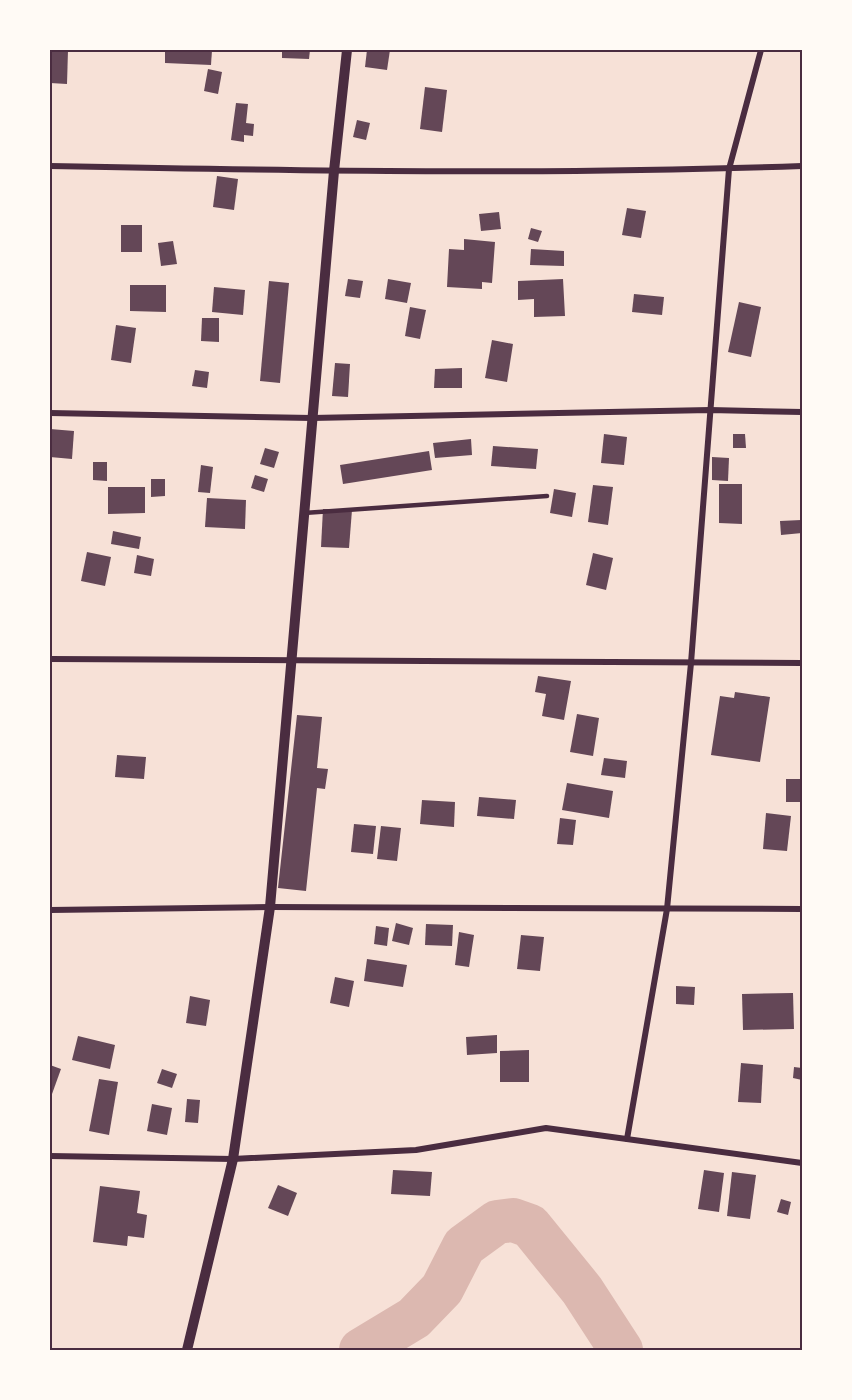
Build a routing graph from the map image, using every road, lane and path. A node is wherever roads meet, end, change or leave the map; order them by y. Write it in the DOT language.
graph roads {
  1 [pos="347,50"];
  2 [pos="761,50"];
  3 [pos="50,166"];
  4 [pos="802,166"];
  5 [pos="729,169"];
  6 [pos="334,171"];
  7 [pos="710,410"];
  8 [pos="802,412"];
  9 [pos="50,413"];
  10 [pos="312,417"];
  11 [pos="547,496"];
  12 [pos="304,513"];
  13 [pos="50,659"];
  14 [pos="291,659"];
  15 [pos="691,663"];
  16 [pos="802,663"];
  17 [pos="270,907"];
  18 [pos="667,909"];
  19 [pos="802,909"];
  20 [pos="50,910"];
  21 [pos="627,1139"];
  22 [pos="50,1156"];
  23 [pos="233,1159"];
  24 [pos="802,1163"];
  25 [pos="187,1350"];
  1 -- 6 [label="street"];
  2 -- 5 [label="street"];
  3 -- 6 [label="street"];
  4 -- 5 [label="street"];
  5 -- 6 [label="street"];
  5 -- 7 [label="street"];
  6 -- 10 [label="street"];
  7 -- 8 [label="street"];
  7 -- 10 [label="street"];
  7 -- 15 [label="street"];
  9 -- 10 [label="street"];
  10 -- 12 [label="street"];
  11 -- 12 [label="lane"];
  12 -- 14 [label="street"];
  13 -- 14 [label="street"];
  14 -- 15 [label="street"];
  14 -- 17 [label="street"];
  15 -- 16 [label="street"];
  15 -- 18 [label="street"];
  17 -- 18 [label="street"];
  17 -- 20 [label="street"];
  17 -- 23 [label="street"];
  18 -- 19 [label="street"];
  18 -- 21 [label="street"];
  21 -- 23 [label="street"];
  21 -- 24 [label="street"];
  22 -- 23 [label="street"];
  23 -- 25 [label="street"];
}
